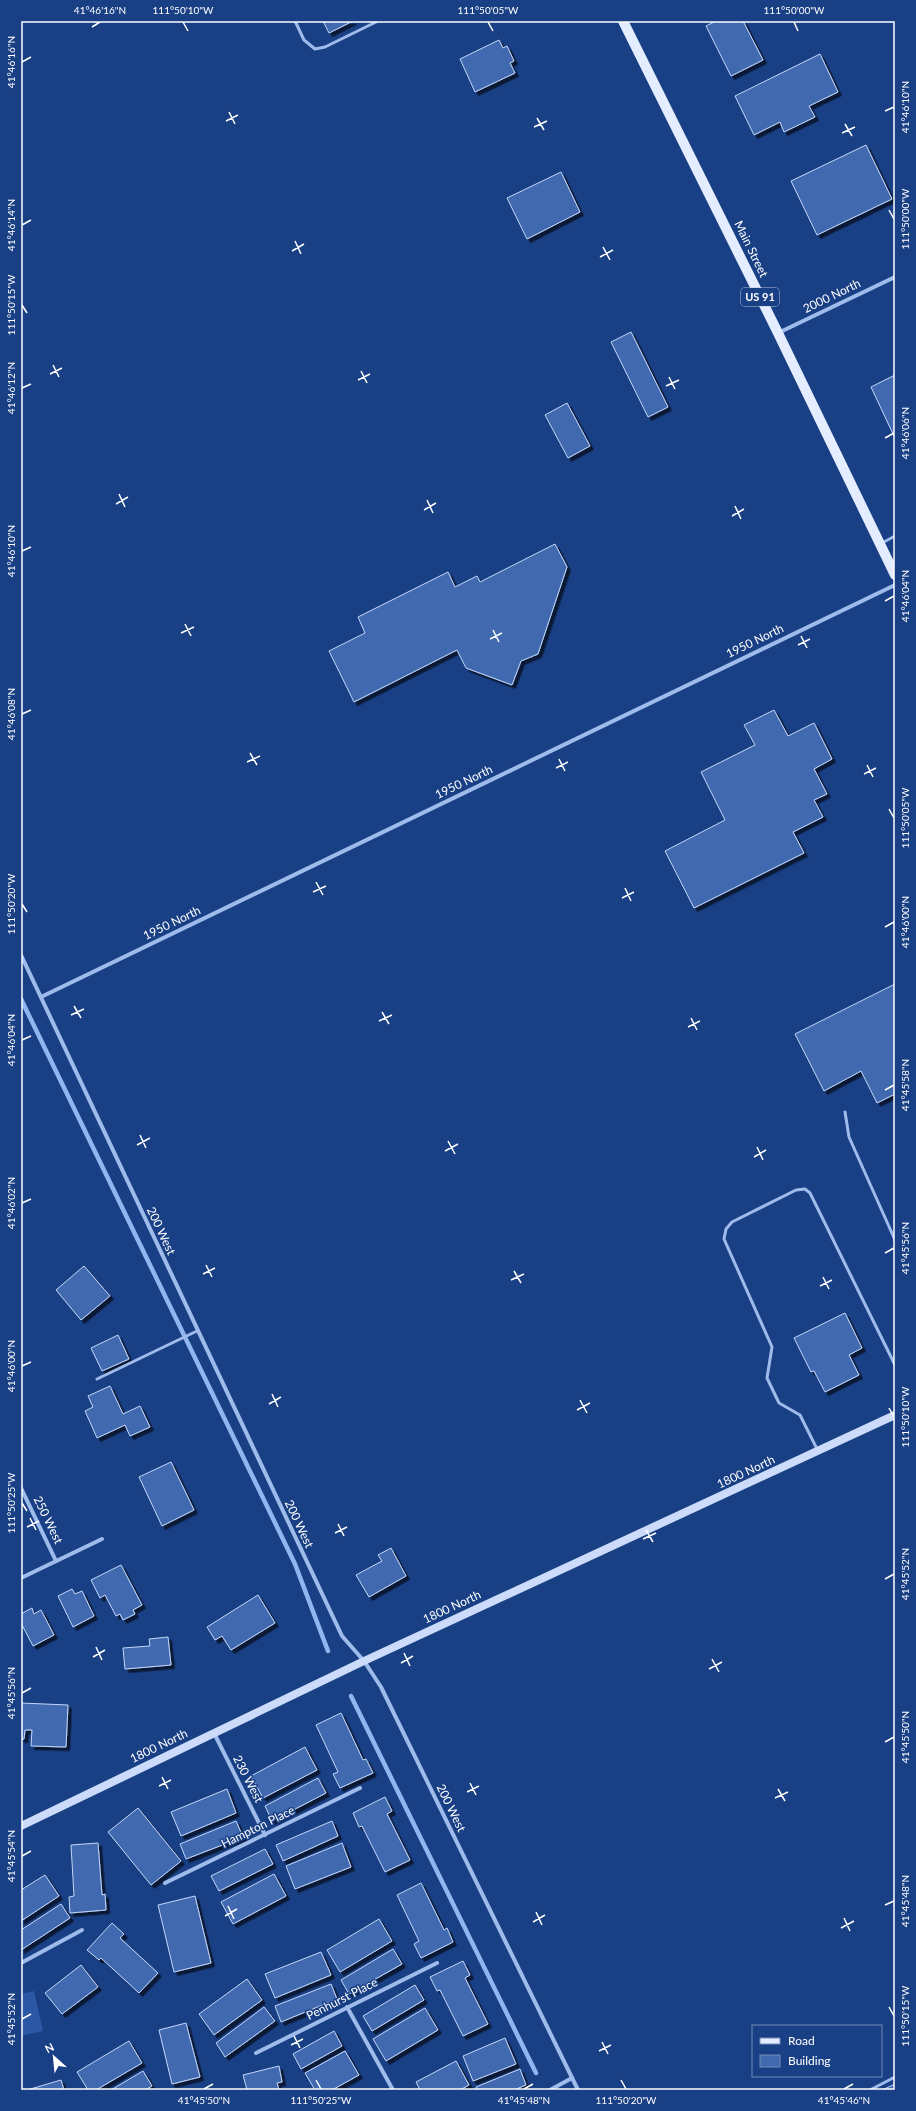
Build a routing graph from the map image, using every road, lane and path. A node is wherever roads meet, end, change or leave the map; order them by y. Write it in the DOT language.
graph roads {
  1 [pos="295,21"];
  2 [pos="378,21"];
  3 [pos="623,21"];
  4 [pos="895,277"];
  5 [pos="778,333"];
  6 [pos="895,536"];
  7 [pos="880,544"];
  8 [pos="895,575"];
  9 [pos="895,585"];
  10 [pos="21,955"];
  11 [pos="41,997"];
  12 [pos="844,1112"];
  13 [pos="895,1240"];
  14 [pos="197,1331"];
  15 [pos="895,1365"];
  16 [pos="97,1379"];
  17 [pos="895,1415"];
  18 [pos="818,1452"];
  19 [pos="21,1488"];
  20 [pos="102,1539"];
  21 [pos="56,1561"];
  22 [pos="21,1578"];
  23 [pos="364,1661"];
  24 [pos="214,1733"];
  25 [pos="360,1788"];
  26 [pos="21,1826"];
  27 [pos="265,1834"];
  28 [pos="165,1884"];
  29 [pos="82,1930"];
  30 [pos="21,1963"];
  31 [pos="437,1963"];
  32 [pos="346,2007"];
  33 [pos="256,2053"];
  34 [pos="895,2077"];
  35 [pos="572,2078"];
  36 [pos="393,2090"];
  37 [pos="550,2090"];
  38 [pos="578,2090"];
  39 [pos="870,2090"];
  1 -- 2 [label="lane"];
  3 -- 5 [label="main road, Main Street / US 91"];
  4 -- 5 [label="street, 2000 North"];
  5 -- 7 [label="main road, Main Street / US 91"];
  6 -- 7 [label="lane"];
  7 -- 8 [label="main road, Main Street / US 91"];
  9 -- 11 [label="street, 1950 North"];
  10 -- 11 [label="street, 200 West"];
  11 -- 14 [label="street, 200 West"];
  12 -- 13 [label="lane"];
  14 -- 16 [label="lane"];
  14 -- 23 [label="street, 200 West"];
  15 -- 18 [label="lane"];
  17 -- 18 [label="street, 1800 North"];
  18 -- 23 [label="street, 1800 North"];
  19 -- 21 [label="street, 250 West"];
  20 -- 21 [label="street"];
  21 -- 22 [label="street"];
  23 -- 24 [label="street, 1800 North"];
  23 -- 35 [label="street, 200 West"];
  24 -- 26 [label="street, 1800 North"];
  24 -- 27 [label="street, 230 West"];
  25 -- 27 [label="street, Hampton Place"];
  27 -- 28 [label="street, Hampton Place"];
  29 -- 30 [label="street"];
  31 -- 32 [label="street, Penhurst Place"];
  32 -- 33 [label="street, Penhurst Place"];
  32 -- 36 [label="street"];
  34 -- 39 [label="lane"];
  35 -- 37 [label="street"];
  35 -- 38 [label="street, 200 West"];
}
